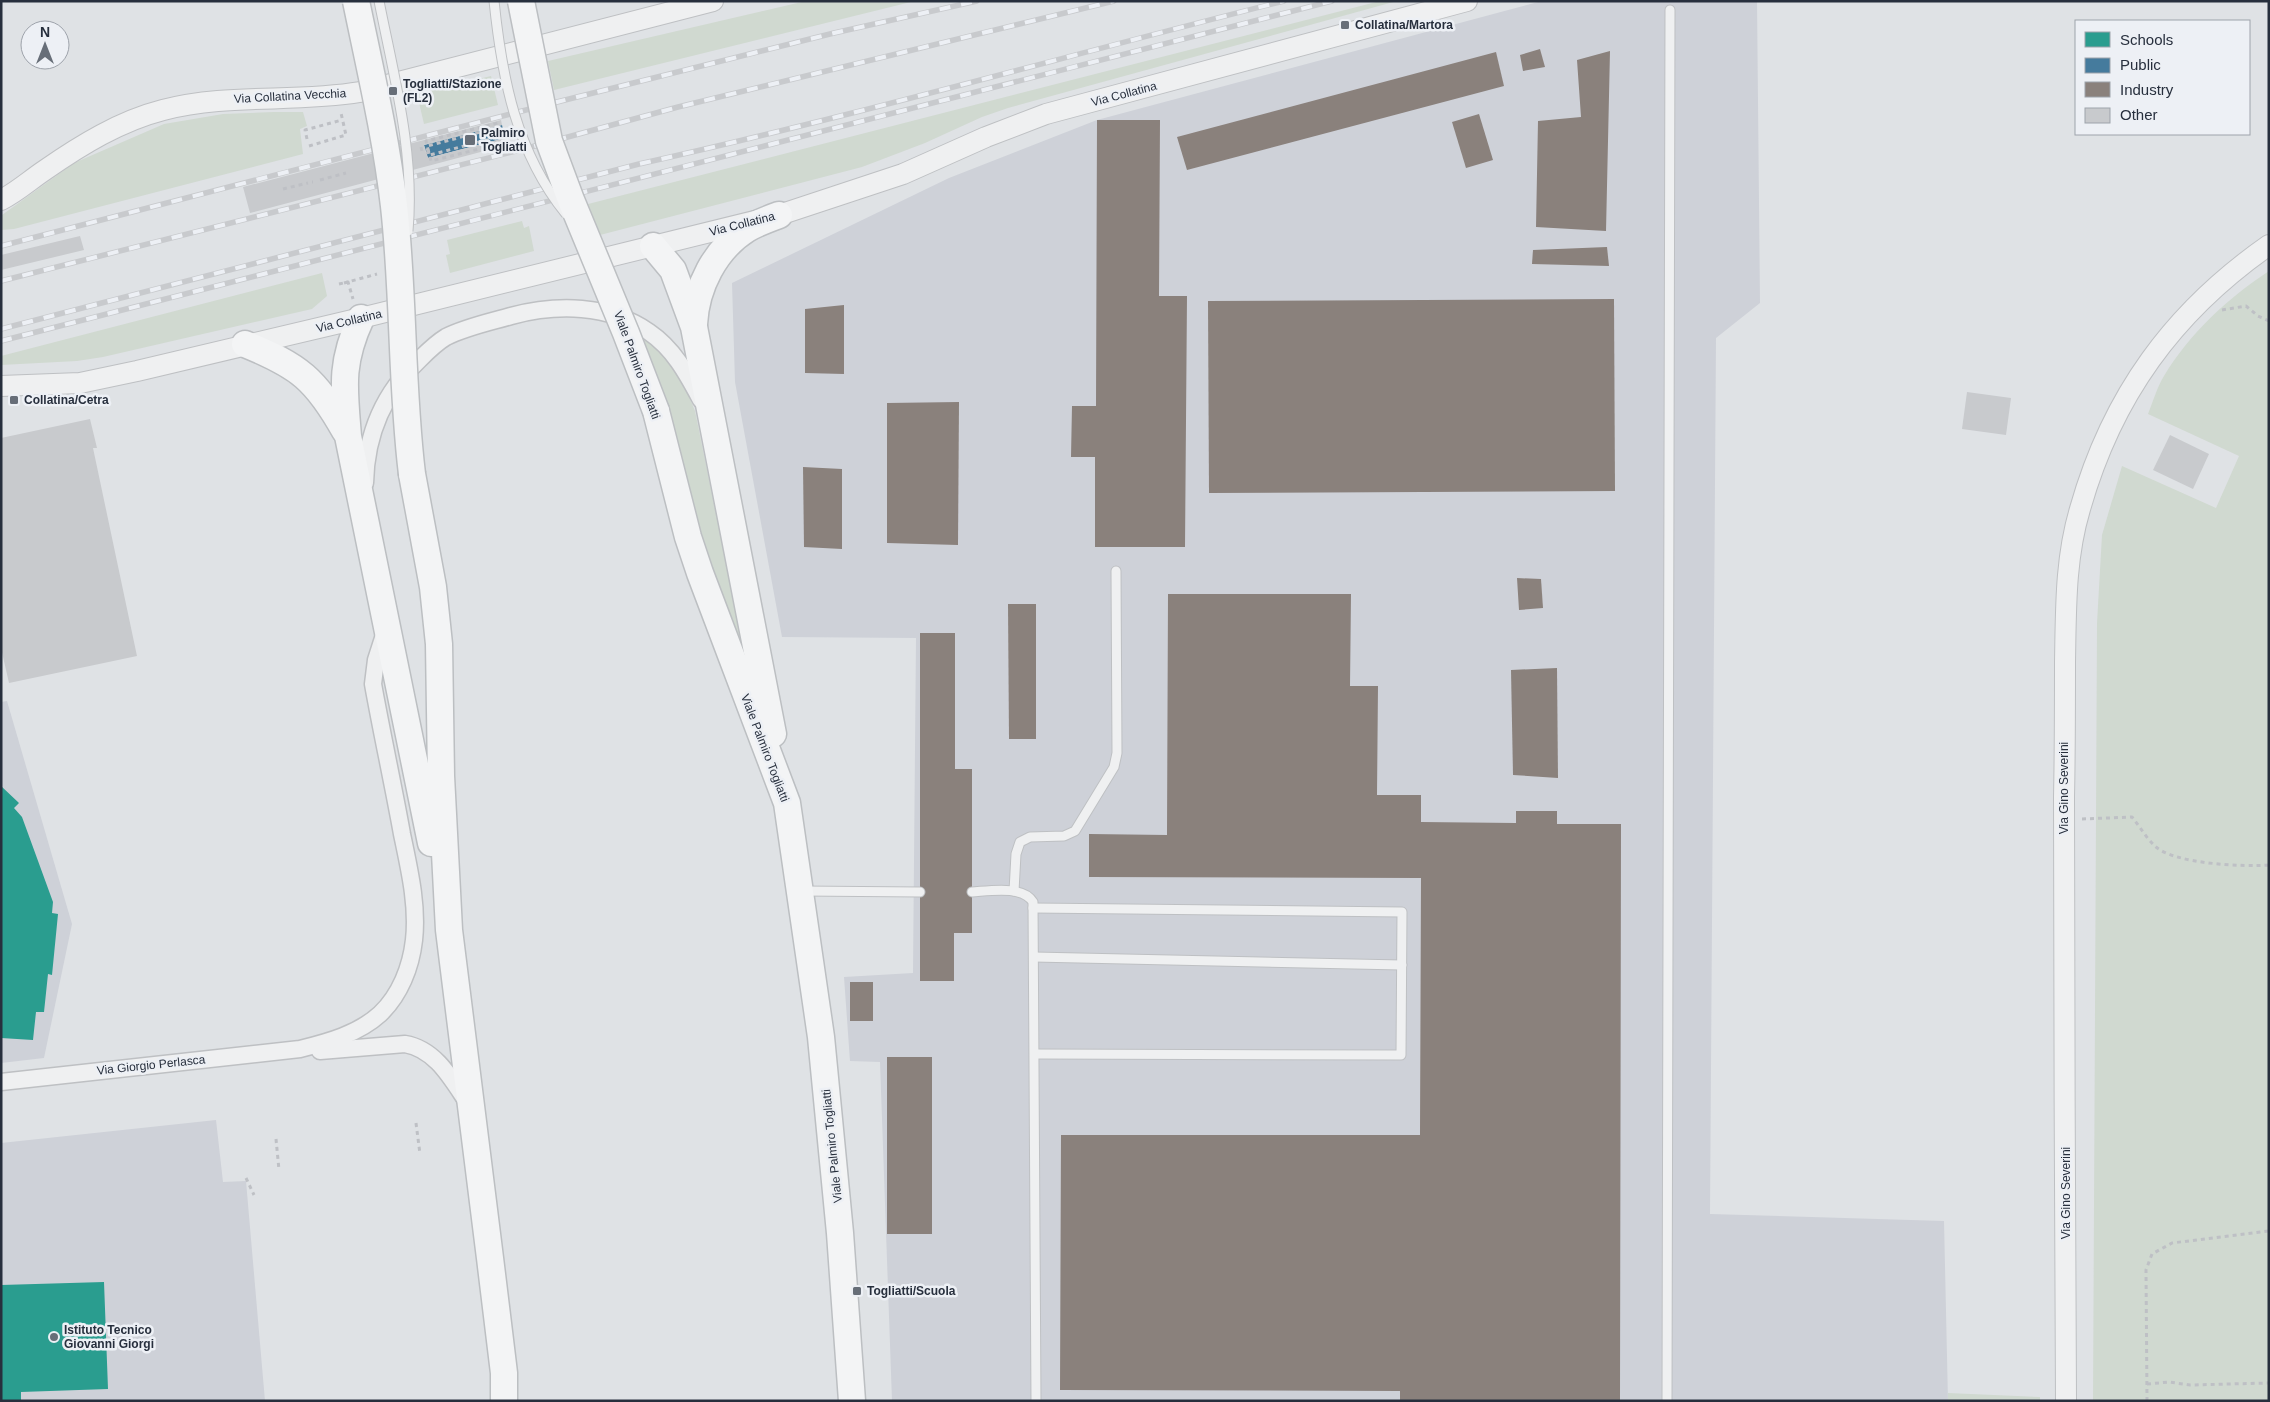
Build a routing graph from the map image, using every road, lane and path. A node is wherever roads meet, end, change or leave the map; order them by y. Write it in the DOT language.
graph roads {
  1 [pos="356,1"];
  2 [pos="379,1"];
  3 [pos="494,1"];
  4 [pos="521,1"];
  5 [pos="713,1"];
  6 [pos="1467,1"];
  7 [pos="1670,10"];
  8 [pos="342,120"];
  9 [pos="502,129"];
  10 [pos="346,135"];
  11 [pos="502,136"];
  12 [pos="307,139"];
  13 [pos="309,146"];
  14 [pos="428,151"];
  15 [pos="346,174"];
  16 [pos="320,180"];
  17 [pos="311,183"];
  18 [pos="283,189"];
  19 [pos="1,200"];
  20 [pos="779,214"];
  21 [pos="586,239"];
  22 [pos="2269,245"];
  23 [pos="653,246"];
  24 [pos="378,274"];
  25 [pos="344,283"];
  26 [pos="339,284"];
  27 [pos="401,300"];
  28 [pos="357,310"];
  29 [pos="2189,311"];
  30 [pos="2269,321"];
  31 [pos="694,327"];
  32 [pos="245,344"];
  33 [pos="1,386"];
  34 [pos="712,420"];
  35 [pos="348,436"];
  36 [pos="366,520"];
  37 [pos="1116,571"];
  38 [pos="388,622"];
  39 [pos="786,803"];
  40 [pos="2064,820"];
  41 [pos="2269,865"];
  42 [pos="799,891"];
  43 [pos="1014,891"];
  44 [pos="920,892"];
  45 [pos="972,892"];
  46 [pos="1033,908"];
  47 [pos="449,930"];
  48 [pos="1034,957"];
  49 [pos="1402,965"];
  50 [pos="300,1049"];
  51 [pos="1035,1054"];
  52 [pos="1,1082"];
  53 [pos="471,1108"];
  54 [pos="416,1123"];
  55 [pos="276,1139"];
  56 [pos="420,1154"];
  57 [pos="279,1170"];
  58 [pos="246,1178"];
  59 [pos="254,1195"];
  60 [pos="2269,1231"];
  61 [pos="2269,1382"];
  62 [pos="2147,1384"];
  63 [pos="504,1401"];
  64 [pos="852,1401"];
  65 [pos="1036,1401"];
  66 [pos="1667,1401"];
  67 [pos="2066,1401"];
  68 [pos="2147,1401"];
  1 -- 27 [label="main road, bridge"];
  2 -- 27 [label="lane, bridge"];
  3 -- 21 [label="lane, Viale Palmiro Togliatti, bridge"];
  4 -- 21 [label="main road, Viale Palmiro Togliatti, bridge"];
  5 -- 19 [label="street, Via Collatina Vecchia"];
  6 -- 20 [label="street, Via Collatina"];
  7 -- 66 [label="lane"];
  8 -- 12 [label="path"];
  9 -- 11 [label="path"];
  9 -- 11 [label="path"];
  9 -- 14 [label="path"];
  10 -- 13 [label="path"];
  11 -- 14 [label="path"];
  14 -- 14 [label="path"];
  15 -- 16 [label="path"];
  17 -- 18 [label="path"];
  20 -- 23 [label="street, Via Collatina"];
  20 -- 31 [label="main road"];
  21 -- 39 [label="main road, Viale Palmiro Togliatti, bridge"];
  22 -- 29 [label="street, Via Gino Severini"];
  23 -- 28 [label="street, Via Collatina"];
  23 -- 31 [label="main road"];
  24 -- 25 [label="path"];
  26 -- 28 [label="path"];
  27 -- 47 [label="main road, bridge"];
  28 -- 32 [label="street, Via Collatina"];
  28 -- 35 [label="main road"];
  29 -- 30 [label="path"];
  29 -- 40 [label="street, Via Gino Severini"];
  31 -- 34 [label="main road"];
  32 -- 33 [label="street, Via Collatina"];
  32 -- 35 [label="main road"];
  34 -- 36 [label="street"];
  34 -- 39 [label="main road"];
  35 -- 36 [label="main road"];
  36 -- 38 [label="main road"];
  37 -- 43 [label="lane"];
  38 -- 47 [label="main road"];
  38 -- 50 [label="street"];
  39 -- 42 [label="main road, Viale Palmiro Togliatti"];
  40 -- 41 [label="path"];
  40 -- 67 [label="street, Via Gino Severini"];
  42 -- 44 [label="lane"];
  42 -- 64 [label="main road, Viale Palmiro Togliatti"];
  43 -- 45 [label="lane"];
  43 -- 46 [label="lane"];
  46 -- 48 [label="lane"];
  46 -- 49 [label="lane"];
  47 -- 53 [label="main road"];
  48 -- 49 [label="lane"];
  48 -- 51 [label="lane"];
  49 -- 51 [label="lane"];
  50 -- 52 [label="street, Via Giorgio Perlasca"];
  50 -- 53 [label="street"];
  51 -- 65 [label="lane"];
  53 -- 63 [label="main road"];
  54 -- 56 [label="path"];
  55 -- 57 [label="path"];
  58 -- 59 [label="path"];
  60 -- 62 [label="path"];
  61 -- 62 [label="path"];
  62 -- 68 [label="path"];
}
